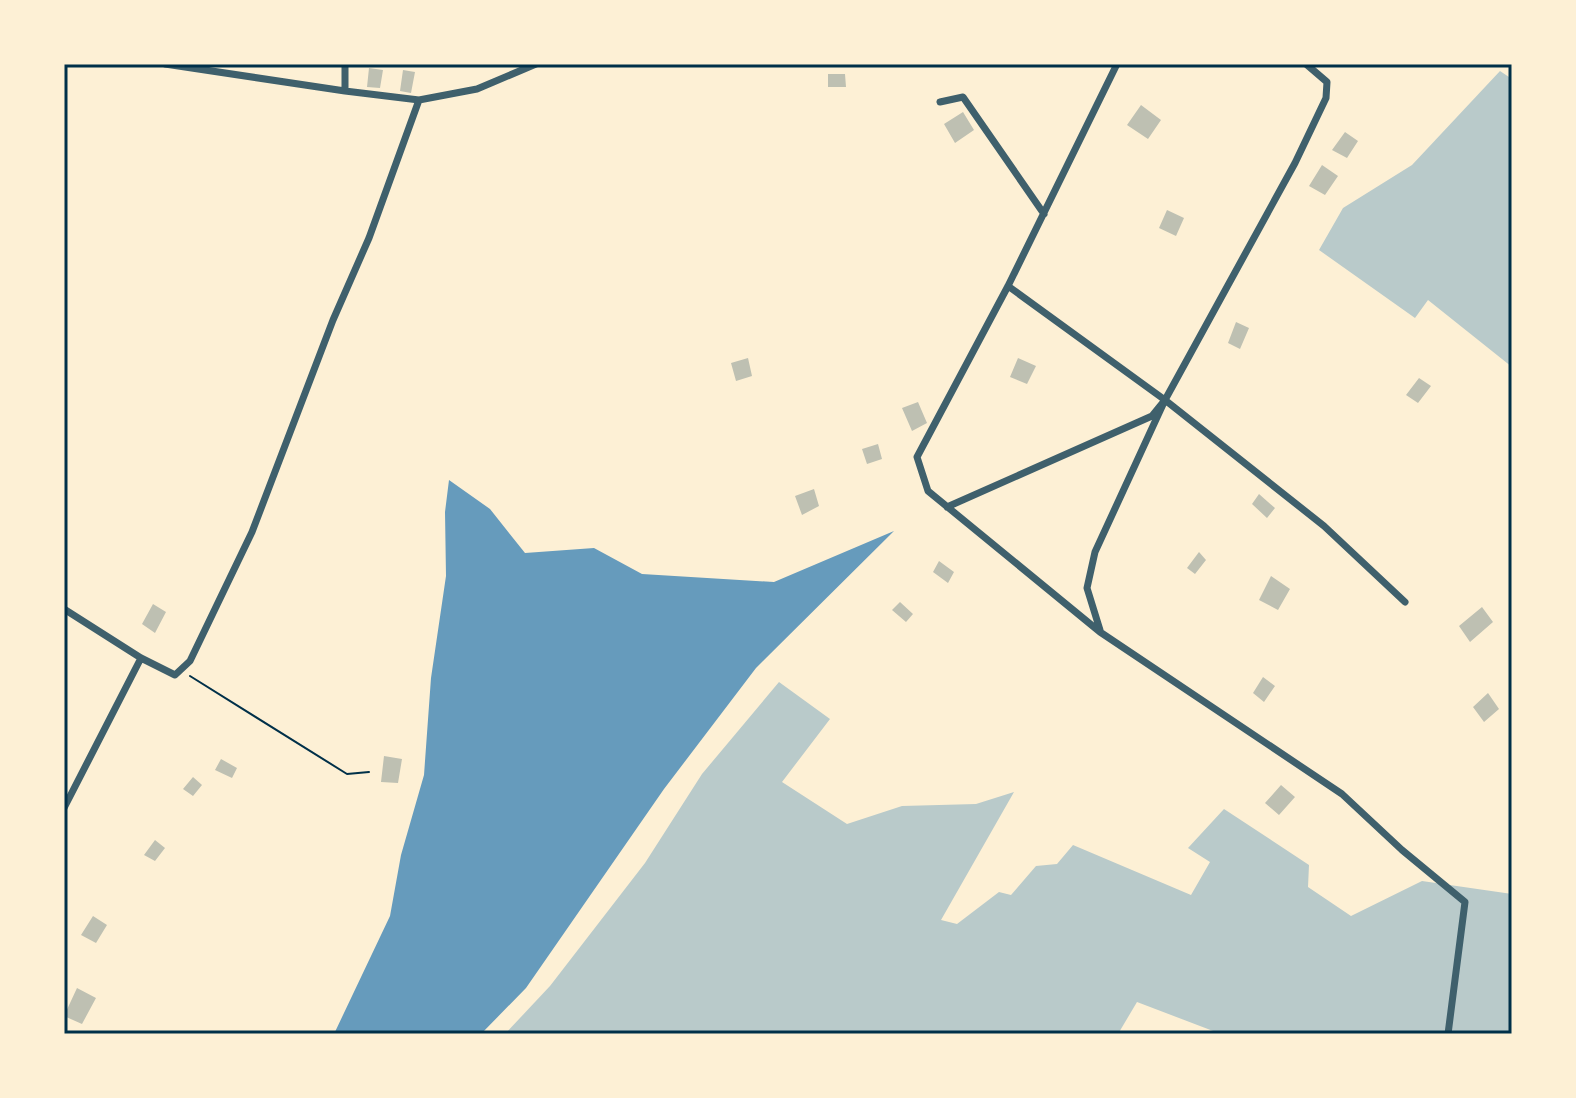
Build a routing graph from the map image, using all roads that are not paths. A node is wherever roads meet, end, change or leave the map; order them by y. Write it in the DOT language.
graph roads {
  1 [pos="165,64"];
  2 [pos="345,64"];
  3 [pos="536,64"];
  4 [pos="1117,64"];
  5 [pos="1306,64"];
  6 [pos="345,91"];
  7 [pos="419,100"];
  8 [pos="940,102"];
  9 [pos="1044,214"];
  10 [pos="1008,286"];
  11 [pos="1165,400"];
  12 [pos="947,507"];
  13 [pos="1405,602"];
  14 [pos="64,609"];
  15 [pos="1100,632"];
  16 [pos="141,658"];
  17 [pos="64,808"];
  18 [pos="1448,1034"];
  1 -- 6 [label="street"];
  2 -- 6 [label="street"];
  3 -- 7 [label="street"];
  4 -- 9 [label="street"];
  5 -- 11 [label="street"];
  6 -- 7 [label="street"];
  7 -- 16 [label="street"];
  8 -- 9 [label="street"];
  9 -- 10 [label="street"];
  10 -- 11 [label="street"];
  10 -- 12 [label="street"];
  11 -- 12 [label="street"];
  11 -- 13 [label="street"];
  11 -- 15 [label="street"];
  12 -- 15 [label="street"];
  14 -- 16 [label="street"];
  15 -- 18 [label="street"];
  16 -- 17 [label="street"];
}
